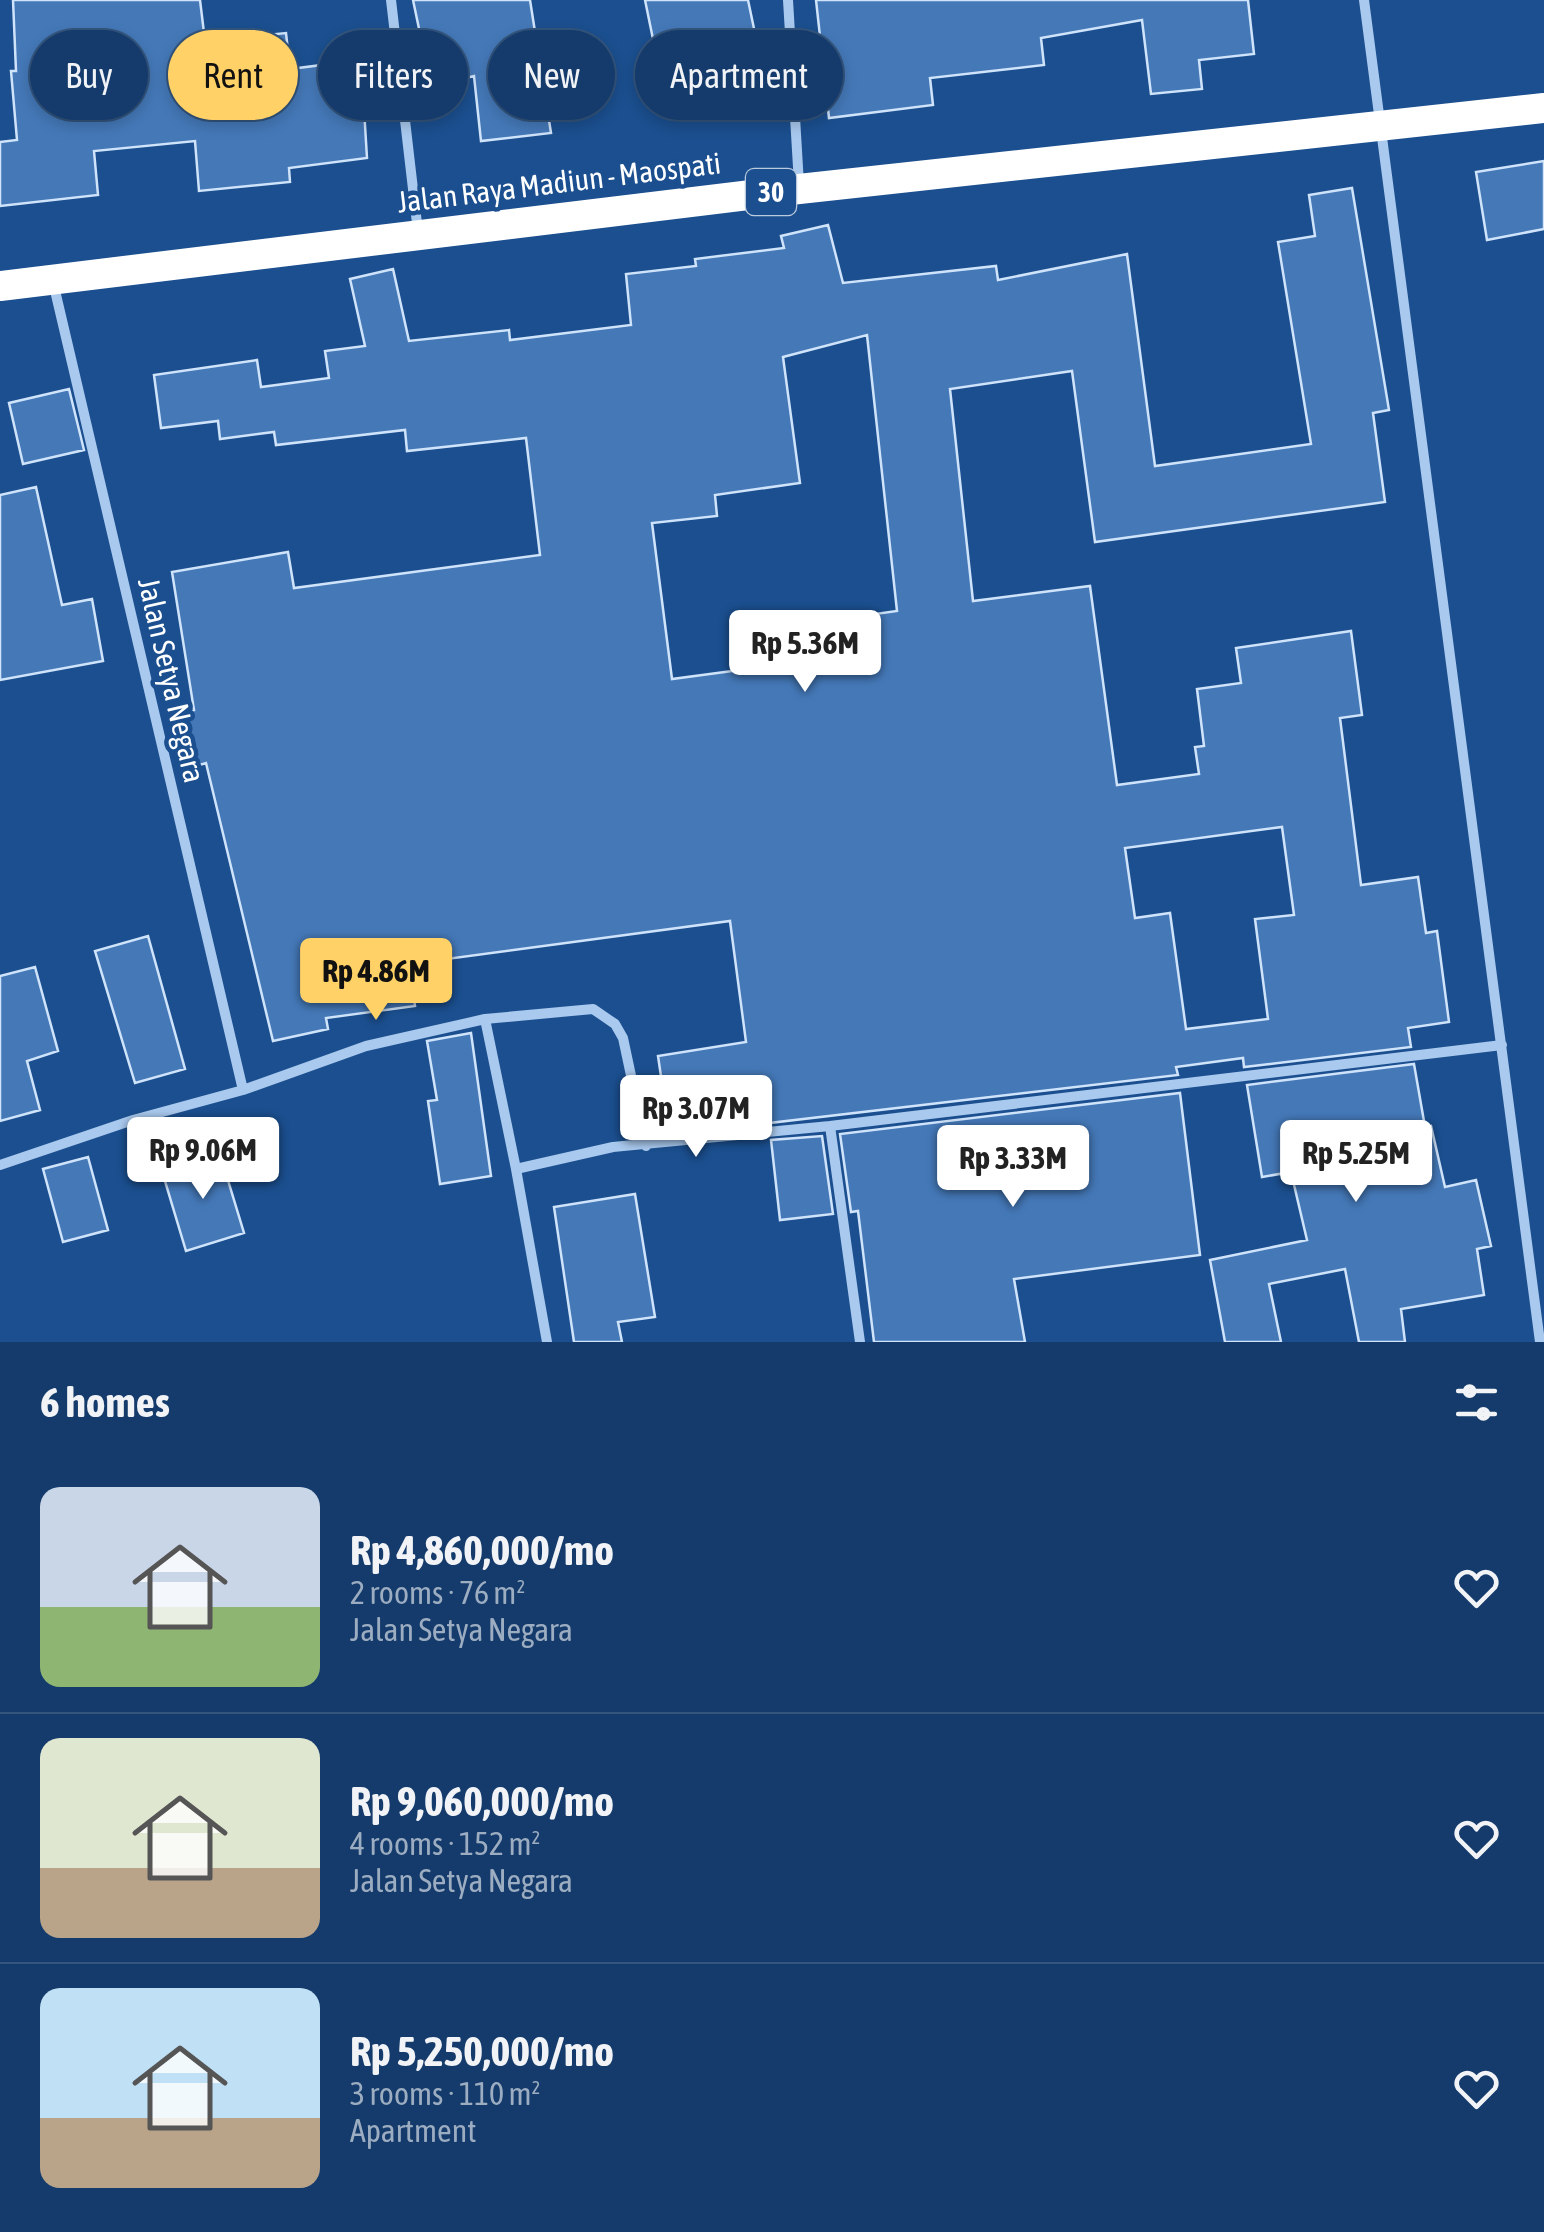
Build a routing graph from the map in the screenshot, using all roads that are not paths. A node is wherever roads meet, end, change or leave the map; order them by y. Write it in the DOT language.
graph roads {
  1 [pos="391,0"];
  2 [pos="788,0"];
  3 [pos="1364,0"];
  4 [pos="1544,108"];
  5 [pos="1378,128"];
  6 [pos="799,189"];
  7 [pos="418,233"];
  8 [pos="52,281"];
  9 [pos="0,286"];
  10 [pos="485,1020"];
  11 [pos="1502,1045"];
  12 [pos="243,1090"];
  13 [pos="830,1126"];
  14 [pos="646,1146"];
  15 [pos="0,1165"];
  16 [pos="516,1169"];
  17 [pos="547,1342"];
  18 [pos="860,1342"];
  19 [pos="1540,1342"];
  1 -- 7 [label="street"];
  2 -- 6 [label="street"];
  3 -- 5 [label="street"];
  4 -- 5 [label="highway, Jalan Raya Madiun - Maospati / 30"];
  5 -- 6 [label="highway, Jalan Raya Madiun - Maospati / 30"];
  5 -- 11 [label="street"];
  6 -- 7 [label="highway, Jalan Raya Madiun - Maospati / 30"];
  7 -- 8 [label="highway, Jalan Raya Madiun - Maospati / 30"];
  8 -- 9 [label="highway, Jalan Raya Madiun - Maospati / 30"];
  8 -- 12 [label="street, Jalan Setya Negara"];
  10 -- 12 [label="street"];
  10 -- 14 [label="street"];
  10 -- 16 [label="street"];
  11 -- 13 [label="street"];
  11 -- 19 [label="street"];
  12 -- 15 [label="street"];
  13 -- 14 [label="street"];
  13 -- 18 [label="street"];
  14 -- 16 [label="street"];
  16 -- 17 [label="street"];
}
